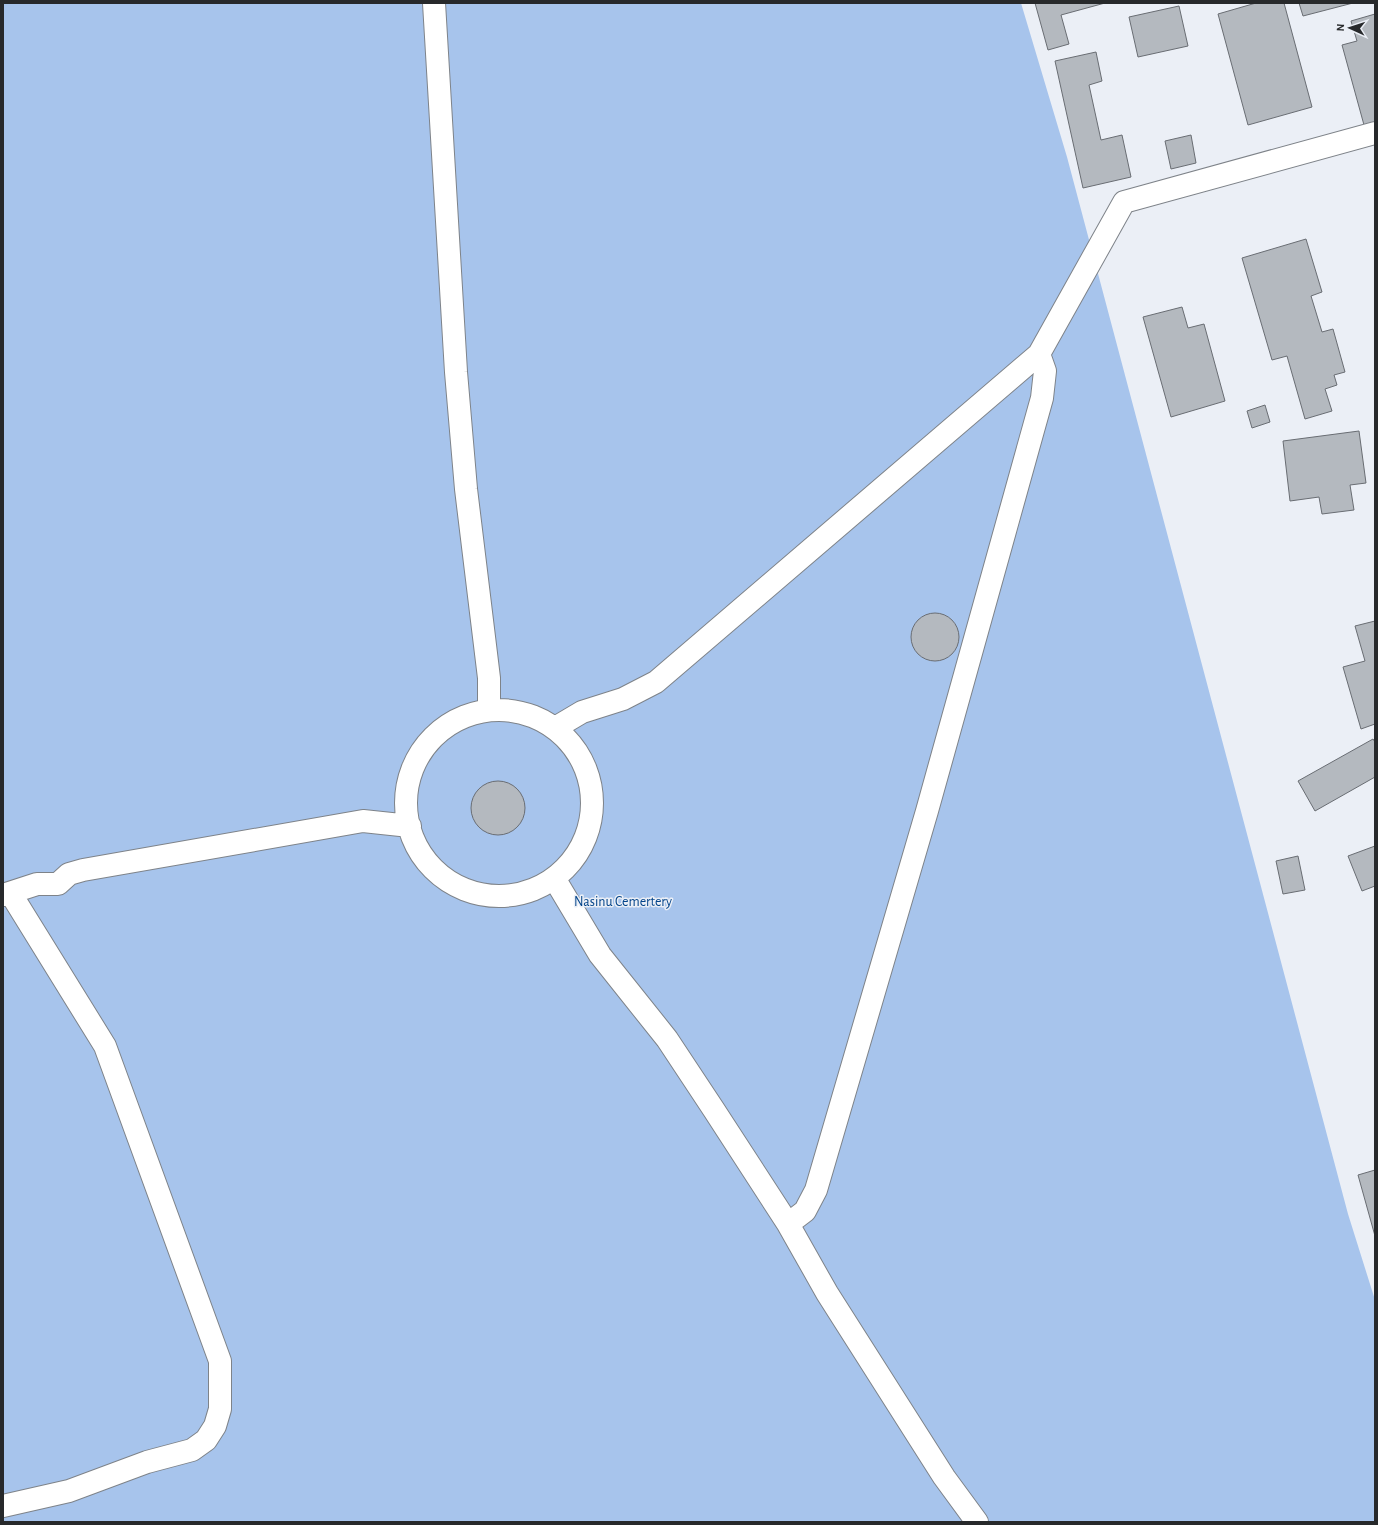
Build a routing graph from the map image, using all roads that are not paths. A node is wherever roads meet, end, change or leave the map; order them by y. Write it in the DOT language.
graph roads {
  1 [pos="434,3"];
  2 [pos="1375,133"];
  3 [pos="1039,354"];
  4 [pos="489,710"];
  5 [pos="555,728"];
  6 [pos="410,826"];
  7 [pos="554,878"];
  8 [pos="7,894"];
  9 [pos="788,1224"];
  10 [pos="3,1506"];
  11 [pos="977,1522"];
  1 -- 4 [label="street"];
  2 -- 3 [label="street"];
  3 -- 5 [label="street"];
  3 -- 9 [label="street"];
  4 -- 5 [label="street"];
  4 -- 6 [label="street"];
  5 -- 7 [label="street"];
  6 -- 7 [label="street"];
  6 -- 8 [label="street"];
  7 -- 9 [label="street"];
  8 -- 10 [label="street"];
  9 -- 11 [label="street"];
}
